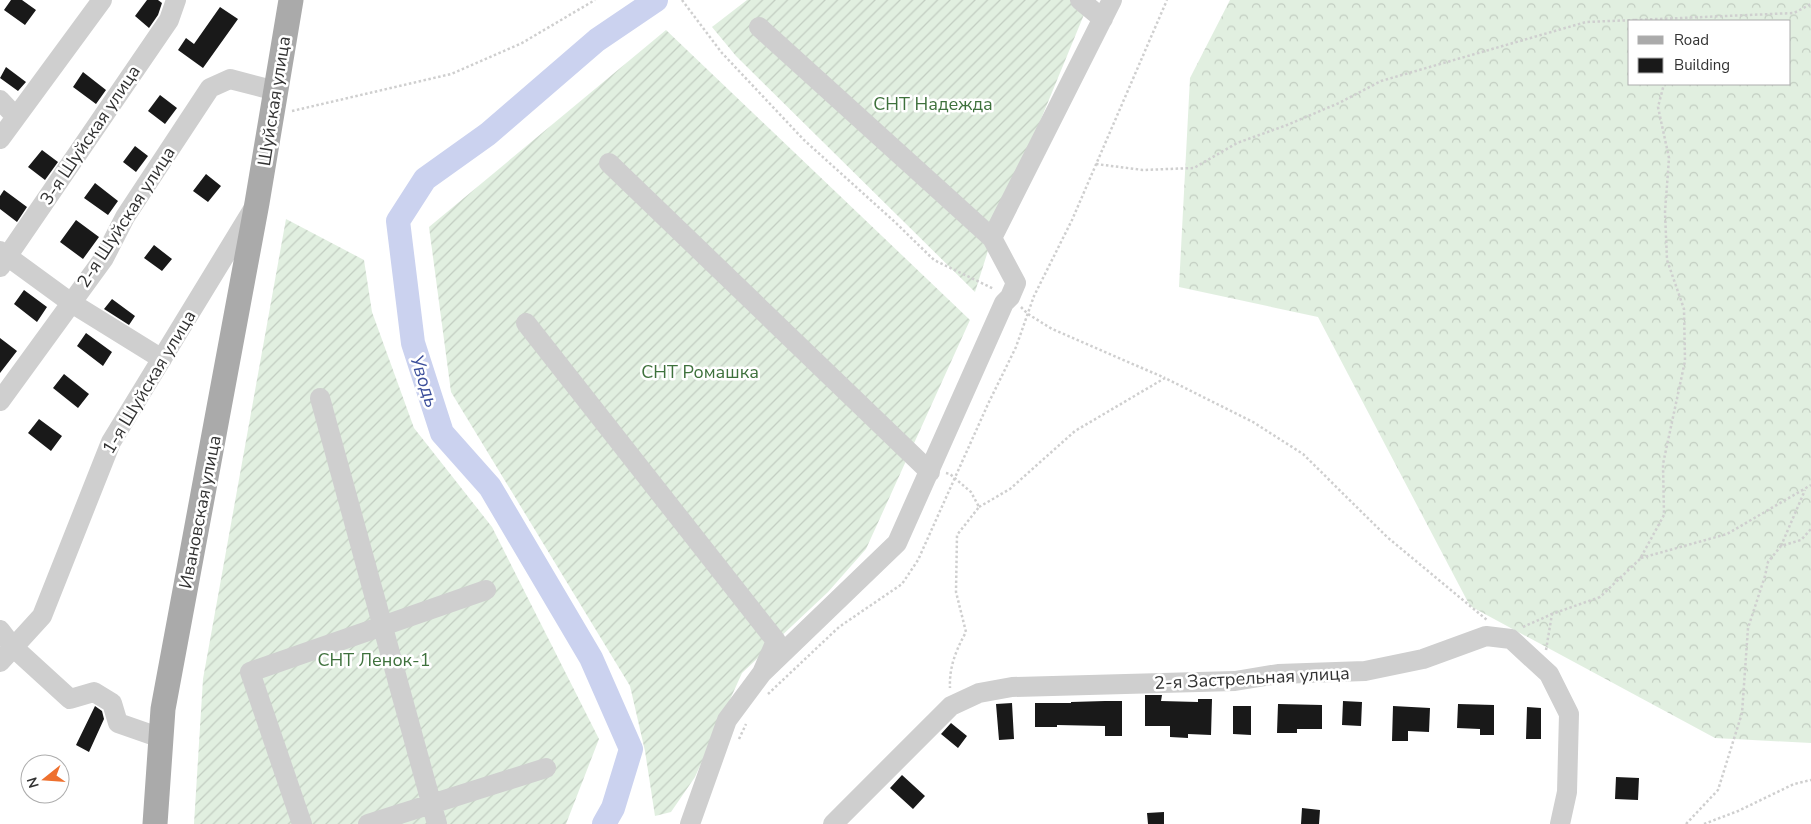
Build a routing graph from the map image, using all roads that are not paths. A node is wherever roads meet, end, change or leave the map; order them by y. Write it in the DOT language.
graph roads {
  1 [pos="102,0"];
  2 [pos="176,0"];
  3 [pos="291,0"];
  4 [pos="1080,0"];
  5 [pos="1112,0"];
  6 [pos="1103,19"];
  7 [pos="759,28"];
  8 [pos="0,100"];
  9 [pos="282,101"];
  10 [pos="16,117"];
  11 [pos="0,138"];
  12 [pos="609,163"];
  13 [pos="258,203"];
  14 [pos="992,238"];
  15 [pos="2,258"];
  16 [pos="70,302"];
  17 [pos="526,323"];
  18 [pos="162,359"];
  19 [pos="320,398"];
  20 [pos="0,401"];
  21 [pos="930,472"];
  22 [pos="486,590"];
  23 [pos="382,626"];
  24 [pos="0,630"];
  25 [pos="14,647"];
  26 [pos="0,662"];
  27 [pos="762,673"];
  28 [pos="161,738"];
  29 [pos="546,768"];
  30 [pos="431,804"];
  31 [pos="155,824"];
  32 [pos="302,824"];
  33 [pos="368,824"];
  34 [pos="437,824"];
  35 [pos="690,824"];
  36 [pos="833,824"];
  37 [pos="1560,824"];
  1 -- 10 [label="street"];
  2 -- 15 [label="street, 3-я Шуйская улица"];
  3 -- 9 [label="main road, Шуйская улица"];
  4 -- 6 [label="street"];
  5 -- 6 [label="street"];
  6 -- 14 [label="street"];
  7 -- 14 [label="street"];
  8 -- 10 [label="street"];
  9 -- 13 [label="main road, Шуйская улица"];
  9 -- 16 [label="street, 2-я Шуйская улица"];
  10 -- 11 [label="street"];
  12 -- 21 [label="street"];
  13 -- 18 [label="street, 1-я Шуйская улица"];
  13 -- 28 [label="main road, Ивановская улица"];
  14 -- 21 [label="street"];
  15 -- 16 [label="street"];
  16 -- 18 [label="street"];
  16 -- 20 [label="street, 2-я Шуйская улица"];
  17 -- 27 [label="street"];
  18 -- 25 [label="street, 1-я Шуйская улица"];
  19 -- 23 [label="street"];
  21 -- 27 [label="street"];
  22 -- 23 [label="street"];
  23 -- 30 [label="street"];
  23 -- 32 [label="street"];
  24 -- 25 [label="street"];
  25 -- 26 [label="street, 1-я Шуйская улица"];
  25 -- 28 [label="street"];
  27 -- 35 [label="street"];
  28 -- 31 [label="main road, Ивановская улица"];
  29 -- 30 [label="street"];
  30 -- 33 [label="street"];
  30 -- 34 [label="street"];
  36 -- 37 [label="street, 2-я Застрельная улица"];
}
